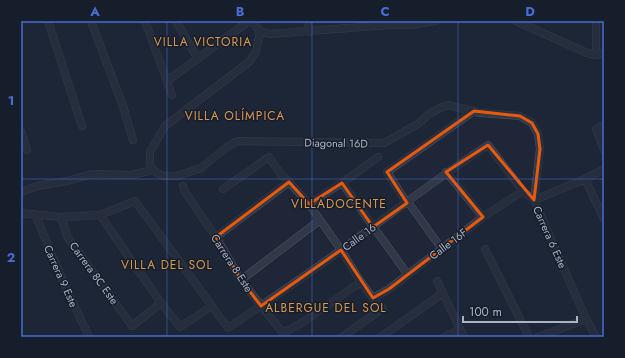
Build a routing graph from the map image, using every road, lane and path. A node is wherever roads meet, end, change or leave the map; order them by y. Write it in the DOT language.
graph roads {
  1 [pos="48,21"];
  2 [pos="91,21"];
  3 [pos="145,21"];
  4 [pos="176,21"];
  5 [pos="250,21"];
  6 [pos="307,21"];
  7 [pos="434,21"];
  8 [pos="516,21"];
  9 [pos="596,21"];
  10 [pos="260,31"];
  11 [pos="310,32"];
  12 [pos="604,54"];
  13 [pos="596,55"];
  14 [pos="198,59"];
  15 [pos="167,81"];
  16 [pos="172,95"];
  17 [pos="474,111"];
  18 [pos="520,116"];
  19 [pos="604,125"];
  20 [pos="82,126"];
  21 [pos="21,131"];
  22 [pos="133,140"];
  23 [pos="27,150"];
  24 [pos="604,150"];
  25 [pos="378,157"];
  26 [pos="604,169"];
  27 [pos="153,170"];
  28 [pos="446,172"];
  29 [pos="585,179"];
  30 [pos="289,182"];
  31 [pos="342,183"];
  32 [pos="183,186"];
  33 [pos="223,189"];
  34 [pos="523,191"];
  35 [pos="21,192"];
  36 [pos="534,200"];
  37 [pos="408,202"];
  38 [pos="308,204"];
  39 [pos="21,213"];
  40 [pos="35,214"];
  41 [pos="100,215"];
  42 [pos="61,217"];
  43 [pos="483,217"];
  44 [pos="604,219"];
  45 [pos="320,220"];
  46 [pos="373,227"];
  47 [pos="216,237"];
  48 [pos="442,249"];
  49 [pos="485,249"];
  50 [pos="341,250"];
  51 [pos="408,274"];
  52 [pos="241,280"];
  53 [pos="437,281"];
  54 [pos="361,282"];
  55 [pos="443,293"];
  56 [pos="373,298"];
  57 [pos="161,303"];
  58 [pos="212,306"];
  59 [pos="261,306"];
  60 [pos="586,319"];
  61 [pos="460,329"];
  62 [pos="285,335"];
  63 [pos="89,337"];
  64 [pos="342,337"];
  65 [pos="381,337"];
  66 [pos="444,337"];
  67 [pos="464,337"];
  68 [pos="528,337"];
  69 [pos="538,337"];
  70 [pos="596,337"];
  1 -- 20 [label="street"];
  2 -- 22 [label="street"];
  3 -- 15 [label="street"];
  4 -- 14 [label="street"];
  5 -- 10 [label="street"];
  5 -- 14 [label="street"];
  6 -- 11 [label="street"];
  7 -- 11 [label="street"];
  8 -- 13 [label="street"];
  9 -- 13 [label="street"];
  10 -- 11 [label="street"];
  10 -- 27 [label="street"];
  12 -- 13 [label="street"];
  14 -- 15 [label="street"];
  15 -- 16 [label="street"];
  17 -- 18 [label="street, Diagonal 16D"];
  17 -- 27 [label="street, Diagonal 16D"];
  17 -- 37 [label="street"];
  18 -- 36 [label="street, Carrera 6 Este"];
  19 -- 24 [label="street"];
  21 -- 23 [label="street"];
  25 -- 31 [label="street"];
  26 -- 29 [label="street"];
  27 -- 35 [label="street"];
  28 -- 34 [label="street, Calle 16"];
  28 -- 37 [label="street, Calle 16"];
  28 -- 43 [label="street"];
  29 -- 36 [label="street"];
  29 -- 44 [label="street"];
  30 -- 33 [label="street"];
  30 -- 38 [label="street"];
  30 -- 47 [label="street"];
  31 -- 38 [label="street"];
  31 -- 46 [label="street"];
  32 -- 47 [label="street, Carrera 8 Este"];
  34 -- 36 [label="street"];
  34 -- 43 [label="street, Calle 16F"];
  36 -- 60 [label="street, Carrera 6 Este"];
  37 -- 46 [label="street, Calle 16"];
  37 -- 48 [label="street"];
  38 -- 45 [label="street"];
  39 -- 40 [label="street"];
  40 -- 42 [label="street"];
  40 -- 63 [label="street, Carrera 9 Este"];
  41 -- 42 [label="street"];
  41 -- 57 [label="street"];
  41 -- 58 [label="street"];
  42 -- 57 [label="street, Carrera 8C Este"];
  43 -- 48 [label="street, Calle 16F"];
  45 -- 50 [label="street"];
  45 -- 52 [label="street"];
  46 -- 50 [label="street, Calle 16"];
  46 -- 51 [label="street"];
  47 -- 52 [label="street, Carrera 8 Este"];
  48 -- 51 [label="street, Calle 16F"];
  49 -- 68 [label="street"];
  50 -- 54 [label="street"];
  50 -- 59 [label="street, Calle 16"];
  51 -- 56 [label="street, Calle 16F"];
  52 -- 59 [label="street, Carrera 8 Este"];
  53 -- 55 [label="street"];
  54 -- 56 [label="street"];
  54 -- 62 [label="street"];
  55 -- 61 [label="street"];
  55 -- 65 [label="street"];
  56 -- 64 [label="street"];
  57 -- 58 [label="street"];
  58 -- 59 [label="street, Calle 16"];
  59 -- 62 [label="street, Carrera 8 Este"];
  60 -- 69 [label="street"];
  60 -- 70 [label="street, Carrera 6 Este"];
  61 -- 66 [label="street"];
  61 -- 67 [label="street"];
}
